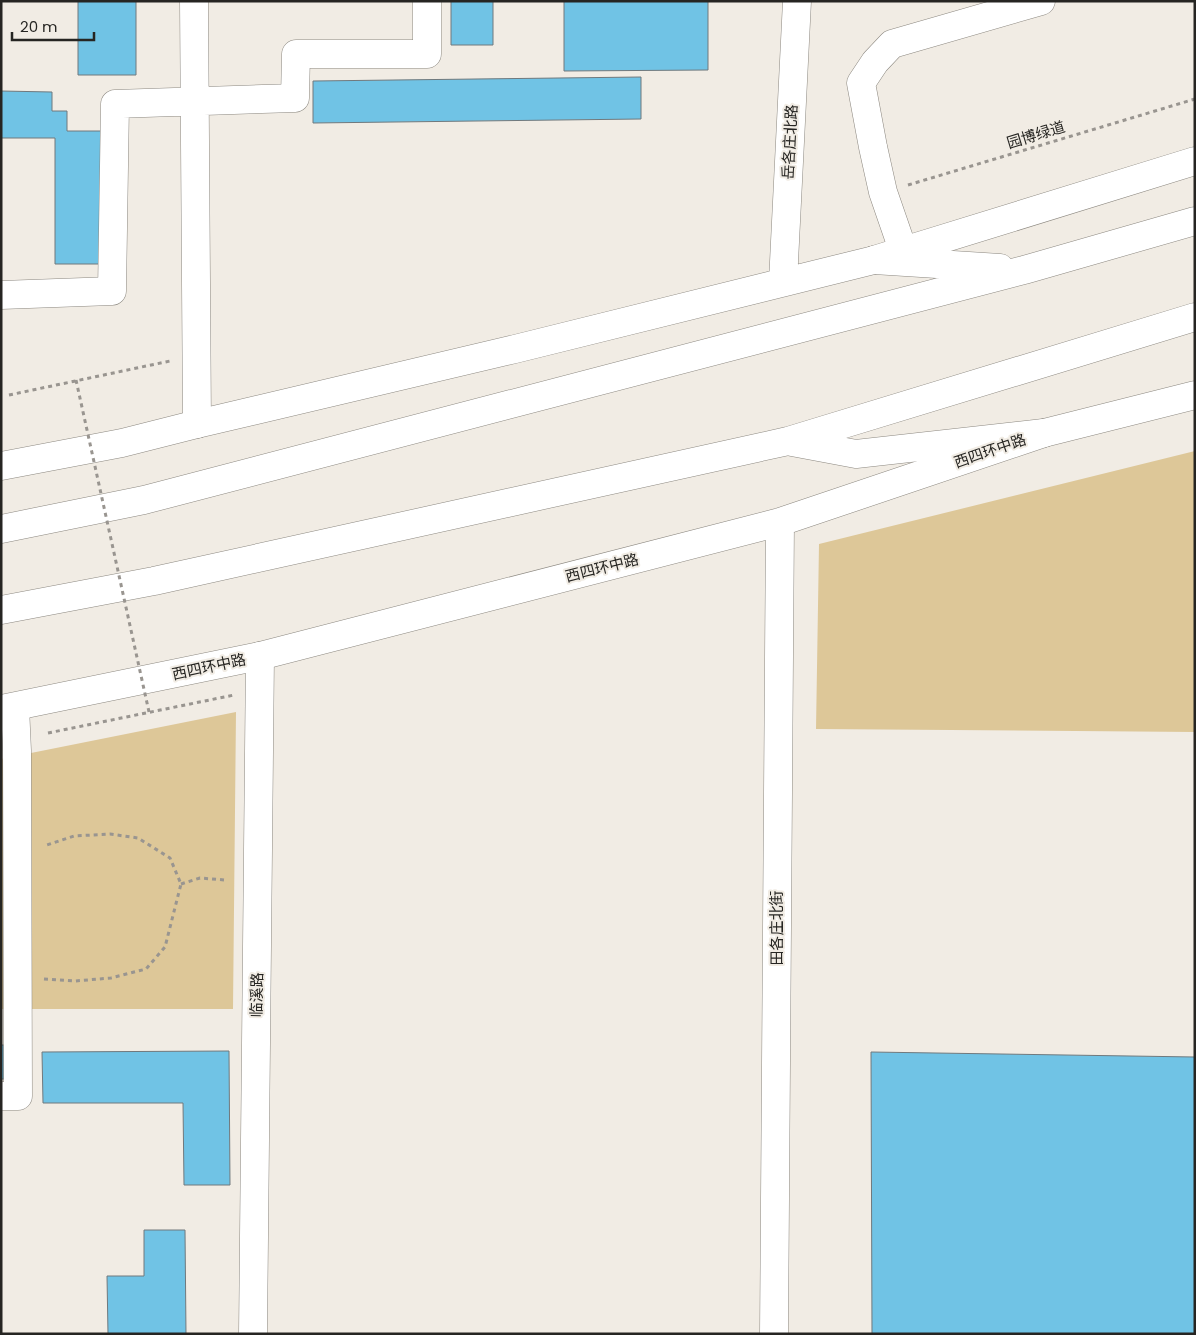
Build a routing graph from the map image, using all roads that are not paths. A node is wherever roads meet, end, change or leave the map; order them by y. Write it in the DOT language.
graph roads {
  1 [pos="194,1"];
  2 [pos="427,1"];
  3 [pos="797,1"];
  4 [pos="1041,1"];
  5 [pos="196,100"];
  6 [pos="1195,161"];
  7 [pos="1195,221"];
  8 [pos="903,250"];
  9 [pos="874,260"];
  10 [pos="1024,270"];
  11 [pos="783,282"];
  12 [pos="1,295"];
  13 [pos="1195,317"];
  14 [pos="1195,395"];
  15 [pos="197,424"];
  16 [pos="1044,433"];
  17 [pos="788,441"];
  18 [pos="1,466"];
  19 [pos="144,500"];
  20 [pos="1,510"];
  21 [pos="780,522"];
  22 [pos="1,529"];
  23 [pos="1,610"];
  24 [pos="260,656"];
  25 [pos="8,708"];
  26 [pos="1,1096"];
  27 [pos="253,1334"];
  28 [pos="774,1334"];
  1 -- 5 [label="main road"];
  2 -- 5 [label="main road"];
  3 -- 11 [label="main road, 岳各庄北路"];
  4 -- 8 [label="main road"];
  5 -- 12 [label="main road"];
  5 -- 15 [label="main road"];
  6 -- 8 [label="main road"];
  7 -- 10 [label="main road"];
  8 -- 9 [label="main road"];
  9 -- 10 [label="main road"];
  9 -- 11 [label="main road"];
  10 -- 19 [label="main road"];
  11 -- 15 [label="main road"];
  13 -- 17 [label="main road"];
  14 -- 16 [label="main road, 西四环中路"];
  15 -- 18 [label="main road"];
  16 -- 17 [label="main road"];
  16 -- 21 [label="main road, 西四环中路"];
  17 -- 23 [label="main road"];
  19 -- 20 [label="main road"];
  19 -- 22 [label="main road"];
  21 -- 24 [label="main road, 西四环中路"];
  21 -- 28 [label="main road, 田各庄北街"];
  24 -- 25 [label="main road, 西四环中路"];
  24 -- 27 [label="main road, 临溪路"];
  25 -- 26 [label="main road"];
}
